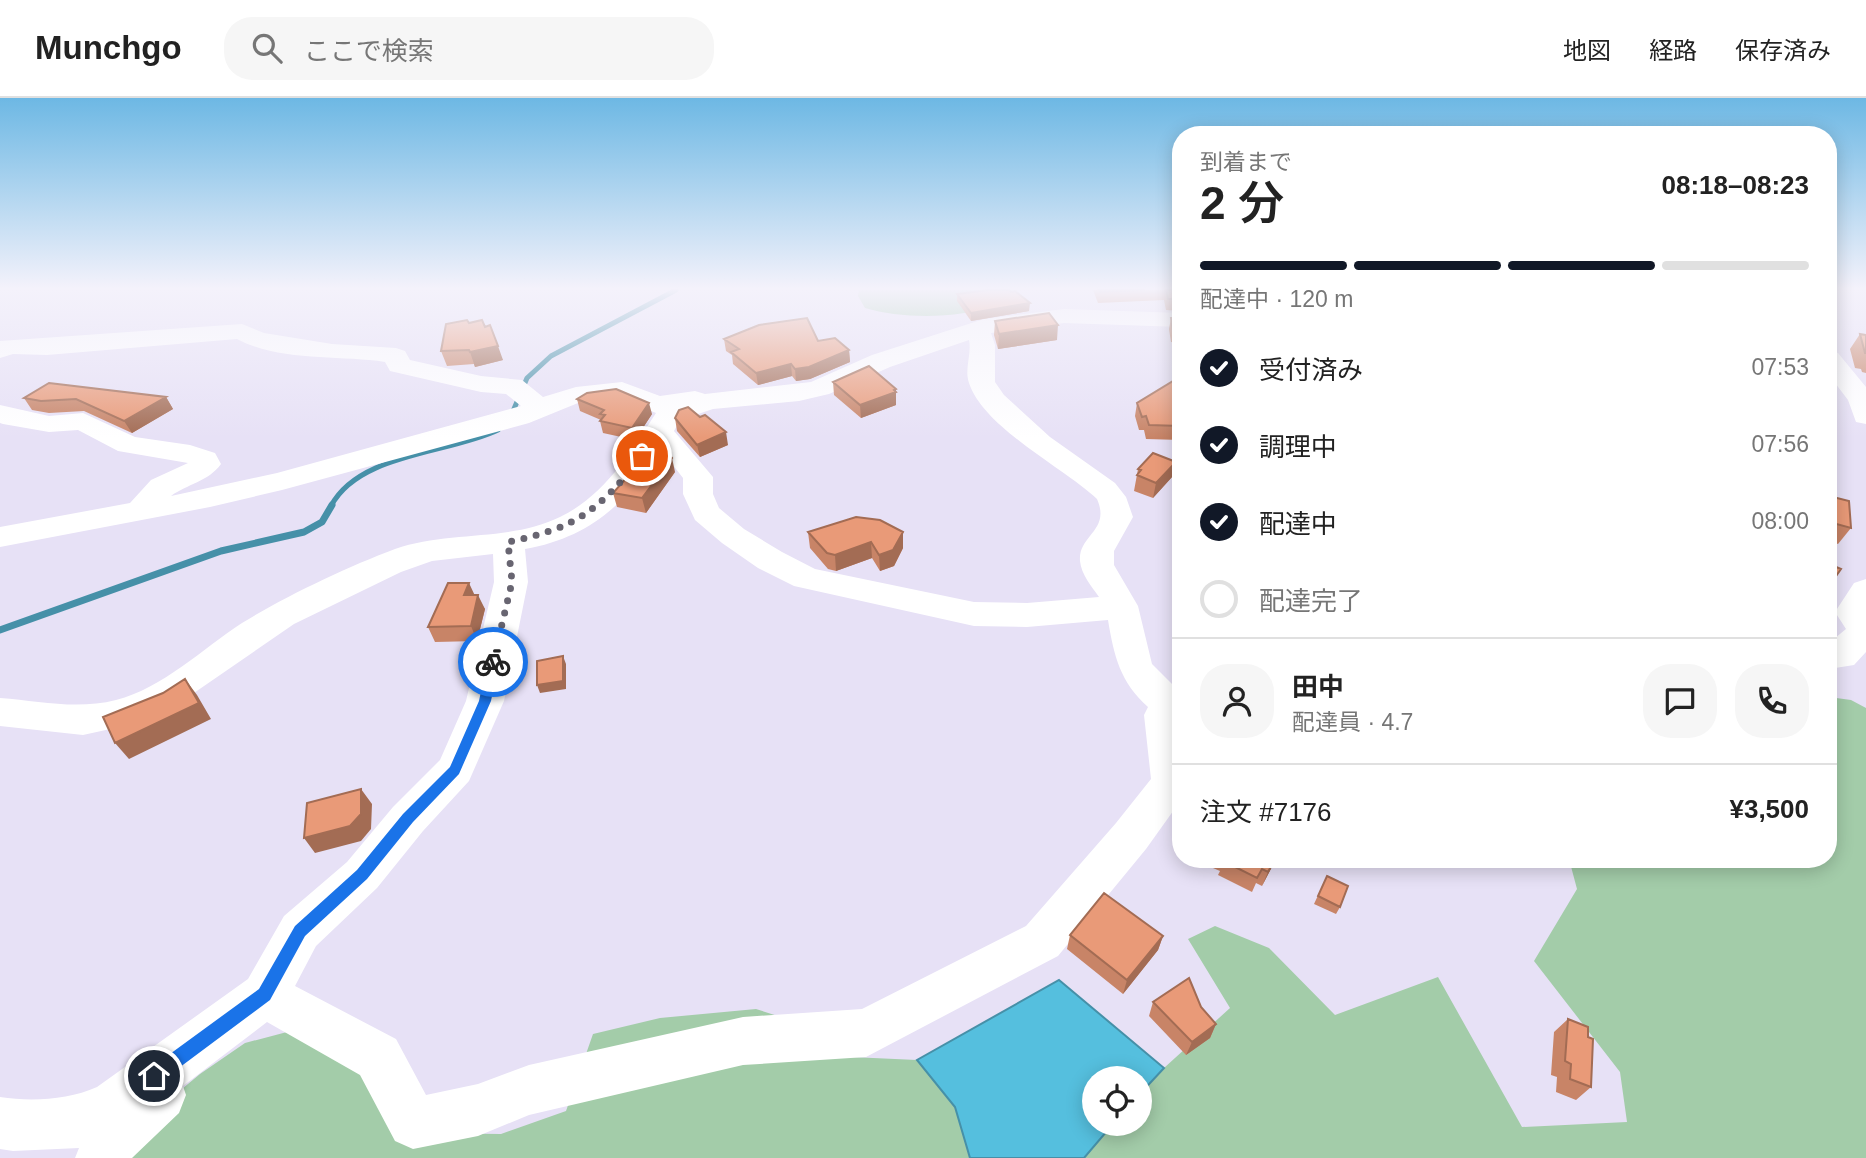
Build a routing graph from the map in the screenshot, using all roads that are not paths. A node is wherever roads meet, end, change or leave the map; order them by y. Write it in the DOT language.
graph roads {
  1 [pos="126,339"];
  2 [pos="260,339"];
  3 [pos="945,339"];
  4 [pos="982,339"];
  5 [pos="0,350"];
  6 [pos="1837,368"];
  7 [pos="710,401"];
  8 [pos="540,408"];
  9 [pos="0,413"];
  10 [pos="1866,416"];
  11 [pos="656,438"];
  12 [pos="139,510"];
  13 [pos="0,537"];
  14 [pos="508,542"];
  15 [pos="1866,591"];
  16 [pos="1121,607"];
  17 [pos="1865,631"];
  18 [pos="1837,656"];
  19 [pos="1172,704"];
  20 [pos="1172,710"];
  21 [pos="8,718"];
  22 [pos="249,1007"];
  23 [pos="0,1123"];
  24 [pos="101,1158"];
  1 -- 5 [label="street"];
  2 -- 8 [label="street"];
  3 -- 7 [label="street"];
  4 -- 16 [label="street"];
  6 -- 10 [label="street"];
  7 -- 8 [label="street"];
  7 -- 11 [label="street"];
  8 -- 12 [label="street"];
  9 -- 12 [label="street"];
  11 -- 14 [label="street"];
  11 -- 16 [label="street"];
  12 -- 13 [label="street"];
  14 -- 21 [label="street"];
  14 -- 22 [label="street"];
  15 -- 17 [label="street"];
  16 -- 19 [label="street"];
  17 -- 18 [label="street"];
  20 -- 22 [label="street"];
  22 -- 23 [label="street"];
  22 -- 24 [label="street"];
}
